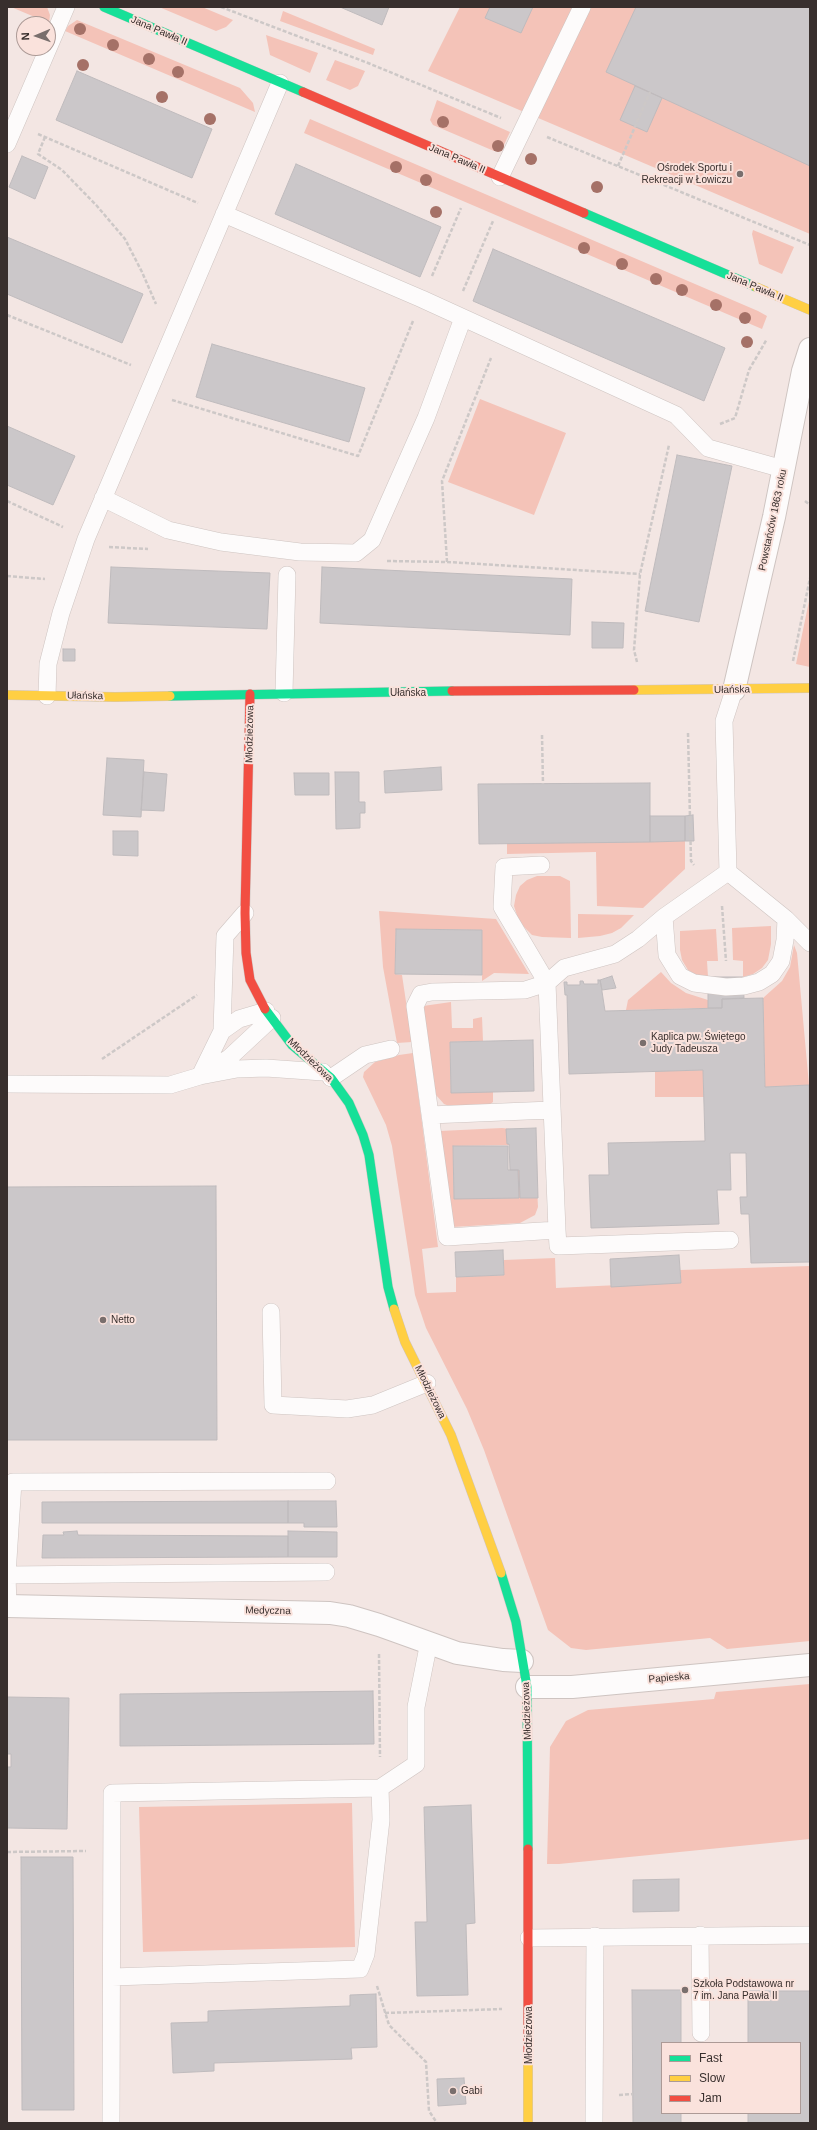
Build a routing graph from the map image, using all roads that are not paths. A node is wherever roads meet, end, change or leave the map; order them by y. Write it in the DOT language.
graph roads {
  1 [pos="66,7"];
  2 [pos="104,7"];
  3 [pos="582,7"];
  4 [pos="280,82"];
  5 [pos="7,144"];
  6 [pos="500,177"];
  7 [pos="224,214"];
  8 [pos="810,310"];
  9 [pos="458,316"];
  10 [pos="810,349"];
  11 [pos="783,469"];
  12 [pos="103,498"];
  13 [pos="287,575"];
  14 [pos="810,688"];
  15 [pos="734,690"];
  16 [pos="284,693"];
  17 [pos="250,694"];
  18 [pos="7,695"];
  19 [pos="47,696"];
  20 [pos="541,865"];
  21 [pos="728,872"];
  22 [pos="244,913"];
  23 [pos="664,917"];
  24 [pos="786,919"];
  25 [pos="810,943"];
  26 [pos="547,983"];
  27 [pos="269,1014"];
  28 [pos="222,1031"];
  29 [pos="391,1049"];
  30 [pos="327,1075"];
  31 [pos="200,1076"];
  32 [pos="7,1084"];
  33 [pos="551,1110"];
  34 [pos="430,1115"];
  35 [pos="557,1230"];
  36 [pos="730,1240"];
  37 [pos="272,1312"];
  38 [pos="427,1383"];
  39 [pos="327,1481"];
  40 [pos="326,1572"];
  41 [pos="7,1575"];
  42 [pos="8,1606"];
  43 [pos="429,1642"];
  44 [pos="522,1661"];
  45 [pos="810,1665"];
  46 [pos="527,1687"];
  47 [pos="380,1788"];
  48 [pos="700,1935"];
  49 [pos="810,1935"];
  50 [pos="595,1936"];
  51 [pos="529,1938"];
  52 [pos="112,1977"];
  53 [pos="701,2033"];
  54 [pos="111,2123"];
  55 [pos="528,2123"];
  56 [pos="594,2123"];
  1 -- 5 [label="lane"];
  2 -- 4 [label="street, Jana Pawła II"];
  3 -- 6 [label="lane"];
  4 -- 6 [label="street, Jana Pawła II"];
  4 -- 7 [label="lane"];
  6 -- 8 [label="street, Jana Pawła II"];
  7 -- 9 [label="lane"];
  7 -- 12 [label="lane"];
  9 -- 11 [label="lane"];
  9 -- 12 [label="lane"];
  10 -- 11 [label="street, Powstańców 1863 roku"];
  11 -- 15 [label="street, Powstańców 1863 roku"];
  12 -- 19 [label="lane"];
  13 -- 16 [label="lane"];
  14 -- 15 [label="street, Ułańska"];
  15 -- 16 [label="street, Ułańska"];
  15 -- 21 [label="lane"];
  16 -- 17 [label="street, Ułańska"];
  17 -- 19 [label="street, Ułańska"];
  17 -- 22 [label="street, Młodzieżowa"];
  18 -- 19 [label="street, Ułańska"];
  20 -- 26 [label="lane"];
  21 -- 23 [label="lane"];
  21 -- 24 [label="lane"];
  22 -- 27 [label="street, Młodzieżowa"];
  22 -- 28 [label="lane"];
  23 -- 24 [label="lane"];
  23 -- 26 [label="lane"];
  24 -- 25 [label="lane"];
  26 -- 33 [label="lane"];
  26 -- 34 [label="lane"];
  27 -- 28 [label="lane"];
  27 -- 30 [label="street, Młodzieżowa"];
  27 -- 31 [label="lane"];
  28 -- 31 [label="lane"];
  29 -- 30 [label="lane"];
  30 -- 31 [label="lane"];
  30 -- 38 [label="street, Młodzieżowa"];
  31 -- 32 [label="lane"];
  33 -- 34 [label="lane"];
  33 -- 35 [label="lane"];
  34 -- 35 [label="lane"];
  35 -- 36 [label="lane"];
  37 -- 38 [label="lane"];
  38 -- 44 [label="street, Młodzieżowa"];
  39 -- 41 [label="lane"];
  40 -- 41 [label="lane"];
  41 -- 42 [label="lane"];
  42 -- 43 [label="street, Medyczna"];
  43 -- 44 [label="street, Medyczna"];
  43 -- 47 [label="lane"];
  44 -- 46 [label="street, Młodzieżowa"];
  45 -- 46 [label="street, Papieska"];
  46 -- 51 [label="street, Młodzieżowa"];
  47 -- 52 [label="lane"];
  47 -- 52 [label="lane"];
  48 -- 49 [label="lane"];
  48 -- 50 [label="lane"];
  48 -- 53 [label="lane"];
  50 -- 51 [label="lane"];
  50 -- 56 [label="lane"];
  51 -- 55 [label="street, Młodzieżowa"];
  52 -- 54 [label="lane"];
}
